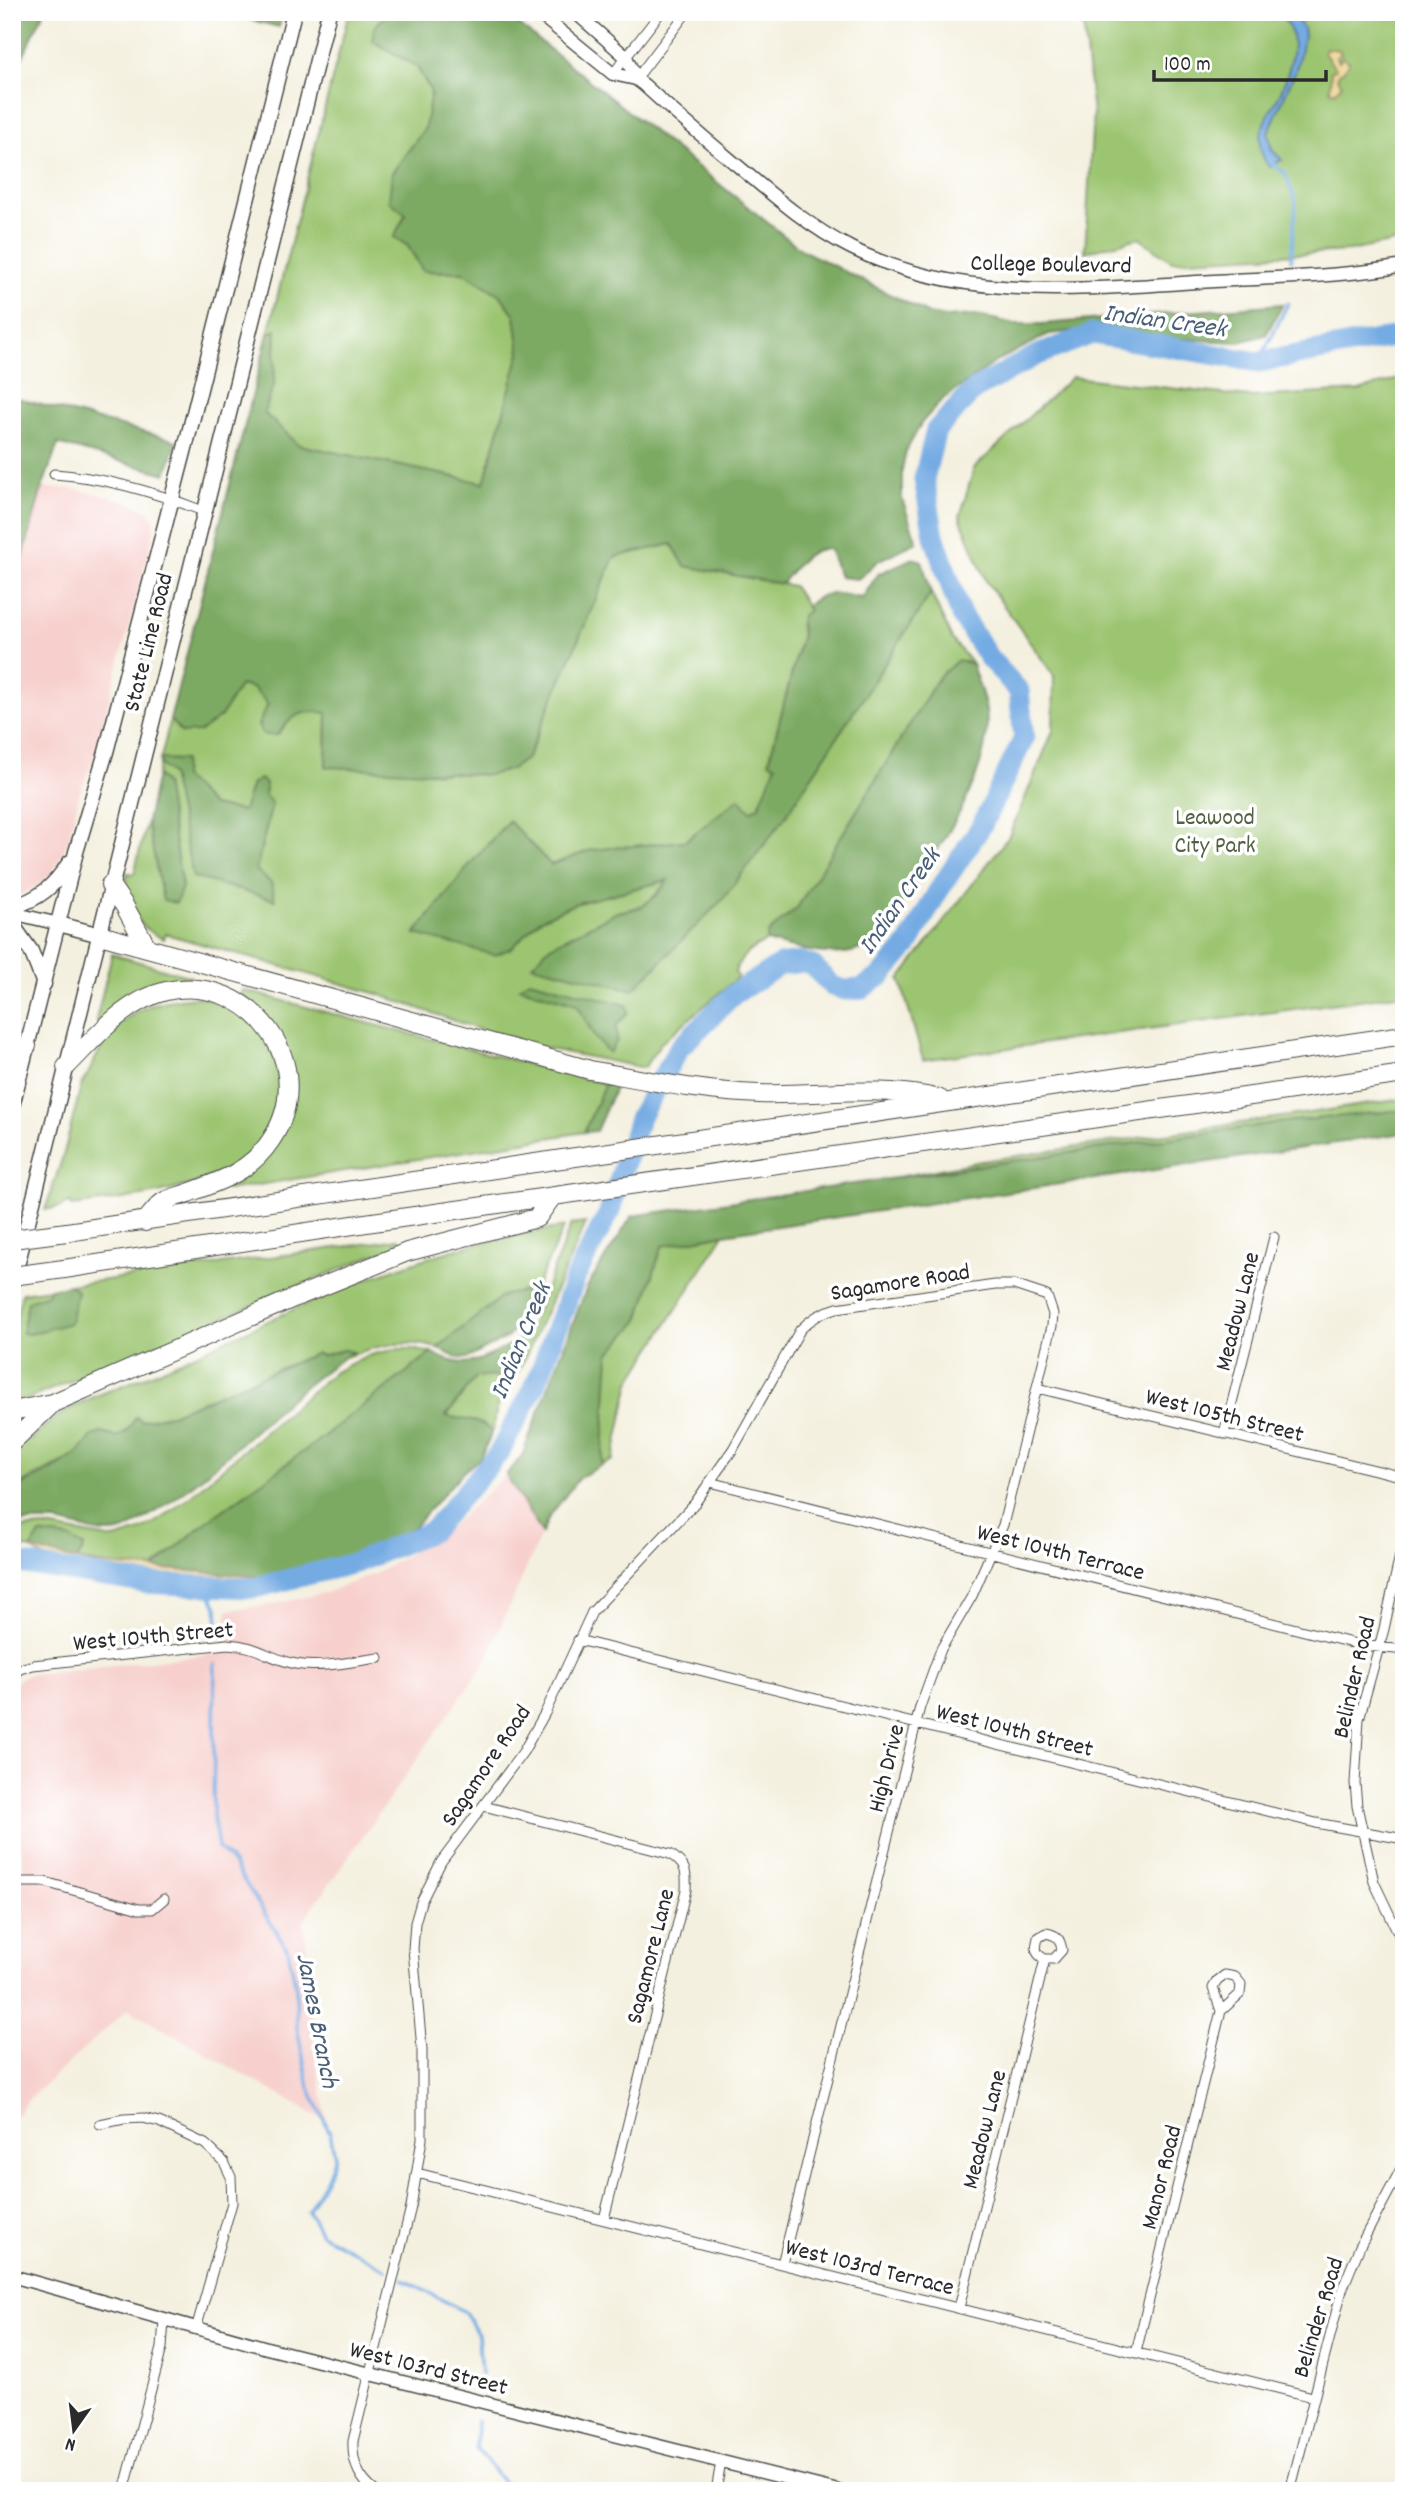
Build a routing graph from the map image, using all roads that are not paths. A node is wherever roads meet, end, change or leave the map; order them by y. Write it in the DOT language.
graph roads {
  1 [pos="294,12"];
  2 [pos="328,12"];
  3 [pos="537,12"];
  4 [pos="575,12"];
  5 [pos="661,12"];
  6 [pos="687,12"];
  7 [pos="626,57"];
  8 [pos="613,74"];
  9 [pos="636,79"];
  10 [pos="1404,266"];
  11 [pos="54,474"];
  12 [pos="171,499"];
  13 [pos="203,511"];
  14 [pos="76,852"];
  15 [pos="110,885"];
  16 [pos="12,907"];
  17 [pos="12,913"];
  18 [pos="12,923"];
  19 [pos="59,924"];
  20 [pos="100,935"];
  21 [pos="147,947"];
  22 [pos="44,984"];
  23 [pos="1404,1035"];
  24 [pos="27,1046"];
  25 [pos="12,1067"];
  26 [pos="66,1067"];
  27 [pos="1404,1074"];
  28 [pos="950,1102"];
  29 [pos="12,1106"];
  30 [pos="559,1196"];
  31 [pos="145,1222"];
  32 [pos="1274,1237"];
  33 [pos="12,1239"];
  34 [pos="12,1276"];
  35 [pos="12,1284"];
  36 [pos="1047,1296"];
  37 [pos="1037,1388"];
  38 [pos="53,1404"];
  39 [pos="12,1412"];
  40 [pos="1224,1434"];
  41 [pos="12,1442"];
  42 [pos="1404,1477"];
  43 [pos="710,1482"];
  44 [pos="1404,1537"];
  45 [pos="991,1554"];
  46 [pos="578,1640"];
  47 [pos="1378,1647"];
  48 [pos="1404,1650"];
  49 [pos="379,1658"];
  50 [pos="12,1675"];
  51 [pos="916,1724"];
  52 [pos="484,1806"];
  53 [pos="1362,1832"];
  54 [pos="12,1835"];
  55 [pos="1404,1839"];
  56 [pos="12,1881"];
  57 [pos="164,1899"];
  58 [pos="1404,1945"];
  59 [pos="1045,1959"];
  60 [pos="1221,2011"];
  61 [pos="100,2124"];
  62 [pos="1404,2163"];
  63 [pos="417,2173"];
  64 [pos="604,2220"];
  65 [pos="782,2264"];
  66 [pos="12,2276"];
  67 [pos="959,2308"];
  68 [pos="164,2319"];
  69 [pos="196,2329"];
  70 [pos="1136,2352"];
  71 [pos="370,2374"];
  72 [pos="1313,2397"];
  73 [pos="721,2462"];
  74 [pos="124,2491"];
  75 [pos="375,2491"];
  76 [pos="716,2491"];
  77 [pos="838,2491"];
  78 [pos="1290,2491"];
  1 -- 12 [label="main road, State Line Road"];
  2 -- 13 [label="main road, State Line Road"];
  3 -- 8 [label="main road, College Boulevard"];
  4 -- 7 [label="main road, College Boulevard"];
  5 -- 7 [label="street"];
  6 -- 9 [label="street"];
  7 -- 8 [label="street"];
  7 -- 9 [label="main road, College Boulevard"];
  8 -- 9 [label="main road, College Boulevard"];
  9 -- 10 [label="main road, College Boulevard"];
  11 -- 12 [label="street"];
  12 -- 13 [label="street"];
  12 -- 14 [label="main road, State Line Road"];
  13 -- 15 [label="main road, State Line Road"];
  14 -- 16 [label="main road"];
  14 -- 19 [label="main road, State Line Road"];
  15 -- 20 [label="main road, State Line Road"];
  15 -- 21 [label="highway"];
  17 -- 19 [label="main road"];
  18 -- 22 [label="main road"];
  19 -- 20 [label="main road"];
  19 -- 22 [label="main road, State Line Road"];
  20 -- 21 [label="highway"];
  20 -- 26 [label="main road, State Line Road"];
  21 -- 28 [label="highway"];
  22 -- 24 [label="main road, State Line Road"];
  23 -- 28 [label="highway"];
  24 -- 25 [label="highway"];
  24 -- 29 [label="main road, State Line Road"];
  26 -- 31 [label="highway"];
  26 -- 35 [label="main road, State Line Road"];
  27 -- 30 [label="highway"];
  28 -- 31 [label="highway"];
  30 -- 34 [label="highway, bridge"];
  30 -- 38 [label="highway"];
  31 -- 33 [label="highway, bridge"];
  32 -- 40 [label="street, Meadow Lane"];
  36 -- 37 [label="street, High Drive"];
  36 -- 43 [label="street, Sagamore Road"];
  37 -- 40 [label="street, West 105th Street"];
  37 -- 45 [label="street, High Drive"];
  38 -- 39 [label="highway"];
  38 -- 41 [label="highway"];
  40 -- 42 [label="street, West 105th Street"];
  43 -- 45 [label="street, West 104th Terrace"];
  43 -- 46 [label="street, Sagamore Road"];
  44 -- 47 [label="street, Belinder Road"];
  45 -- 47 [label="street, West 104th Terrace"];
  45 -- 51 [label="street, High Drive"];
  46 -- 51 [label="street, West 104th Street"];
  46 -- 52 [label="street, Sagamore Road"];
  47 -- 48 [label="street, West 104th Terrace"];
  47 -- 53 [label="street, Belinder Road"];
  49 -- 50 [label="street, West 104th Street"];
  51 -- 53 [label="street, West 104th Street"];
  51 -- 65 [label="street, High Drive"];
  52 -- 63 [label="street, Sagamore Road"];
  52 -- 64 [label="street, Sagamore Lane"];
  53 -- 55 [label="street, West 104th Street"];
  53 -- 58 [label="street, Belinder Road"];
  54 -- 56 [label="street"];
  56 -- 57 [label="street"];
  59 -- 67 [label="street, Meadow Lane"];
  60 -- 70 [label="street, Manor Road"];
  61 -- 69 [label="street"];
  62 -- 72 [label="street, Belinder Road"];
  63 -- 64 [label="street, West 103rd Terrace"];
  63 -- 71 [label="street, Sagamore Road"];
  64 -- 65 [label="street, West 103rd Terrace"];
  65 -- 67 [label="street, West 103rd Terrace"];
  66 -- 68 [label="main road, West 103rd Street"];
  67 -- 70 [label="street, West 103rd Terrace"];
  68 -- 69 [label="main road, West 103rd Street"];
  68 -- 74 [label="street"];
  69 -- 71 [label="main road, West 103rd Street"];
  70 -- 72 [label="street, West 103rd Terrace"];
  71 -- 73 [label="main road, West 103rd Street"];
  71 -- 75 [label="street, Sagamore Road"];
  72 -- 78 [label="street, Belinder Road"];
  73 -- 76 [label="street"];
  73 -- 77 [label="main road, West 103rd Street"];
}
